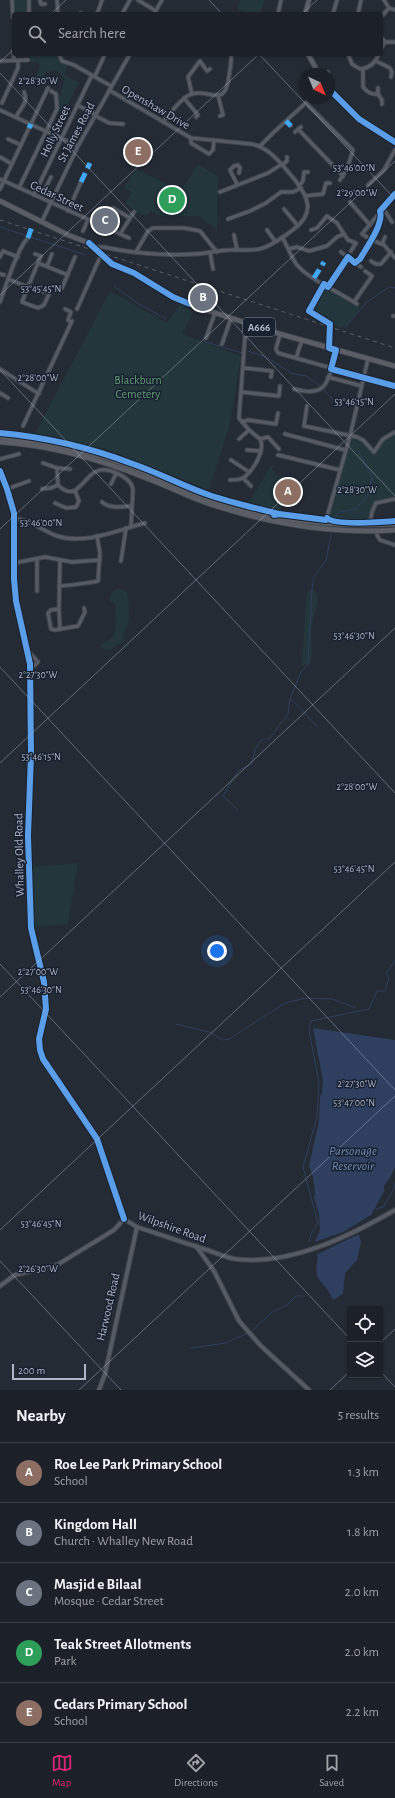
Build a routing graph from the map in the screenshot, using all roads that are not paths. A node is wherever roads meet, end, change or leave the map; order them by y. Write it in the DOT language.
graph roads {
  1 [pos="12,0"];
  2 [pos="29,0"];
  3 [pos="40,0"];
  4 [pos="57,0"];
  5 [pos="102,0"];
  6 [pos="130,0"];
  7 [pos="138,0"];
  8 [pos="162,0"];
  9 [pos="281,0"];
  10 [pos="309,0"];
  11 [pos="337,0"];
  12 [pos="361,0"];
  13 [pos="384,0"];
  14 [pos="43,5"];
  15 [pos="389,8"];
  16 [pos="395,10"];
  17 [pos="29,12"];
  18 [pos="58,12"];
  19 [pos="98,12"];
  20 [pos="123,12"];
  21 [pos="155,12"];
  22 [pos="278,12"];
  23 [pos="306,12"];
  24 [pos="334,12"];
  25 [pos="358,12"];
  26 [pos="383,15"];
  27 [pos="12,18"];
  28 [pos="383,40"];
  29 [pos="385,42"];
  30 [pos="395,42"];
  31 [pos="383,46"];
  32 [pos="14,56"];
  33 [pos="60,56"];
  34 [pos="104,56"];
  35 [pos="129,56"];
  36 [pos="231,56"];
  37 [pos="309,56"];
  38 [pos="349,56"];
  39 [pos="378,56"];
  40 [pos="14,60"];
  41 [pos="28,60"];
  42 [pos="0,61"];
  43 [pos="18,61"];
  44 [pos="376,61"];
  45 [pos="316,68"];
  46 [pos="210,69"];
  47 [pos="363,69"];
  48 [pos="93,75"];
  49 [pos="391,77"];
  50 [pos="111,86"];
  51 [pos="378,88"];
  52 [pos="109,90"];
  53 [pos="24,92"];
  54 [pos="192,94"];
  55 [pos="378,94"];
  56 [pos="218,95"];
  57 [pos="335,95"];
  58 [pos="184,98"];
  59 [pos="2,103"];
  60 [pos="305,104"];
  61 [pos="307,104"];
  62 [pos="382,104"];
  63 [pos="77,105"];
  64 [pos="0,110"];
  65 [pos="95,115"];
  66 [pos="196,116"];
  67 [pos="220,116"];
  68 [pos="16,117"];
  69 [pos="286,121"];
  70 [pos="163,122"];
  71 [pos="123,124"];
  72 [pos="30,126"];
  73 [pos="291,126"];
  74 [pos="298,129"];
  75 [pos="46,132"];
  76 [pos="61,138"];
  77 [pos="191,138"];
  78 [pos="8,139"];
  79 [pos="214,140"];
  80 [pos="395,142"];
  81 [pos="21,145"];
  82 [pos="78,146"];
  83 [pos="260,146"];
  84 [pos="395,150"];
  85 [pos="0,157"];
  86 [pos="287,157"];
  87 [pos="12,164"];
  88 [pos="282,165"];
  89 [pos="239,172"];
  90 [pos="308,172"];
  91 [pos="343,176"];
  92 [pos="51,177"];
  93 [pos="2,180"];
  94 [pos="340,180"];
  95 [pos="81,182"];
  96 [pos="330,183"];
  97 [pos="237,184"];
  98 [pos="368,185"];
  99 [pos="300,187"];
  100 [pos="19,188"];
  101 [pos="38,188"];
  102 [pos="0,189"];
  103 [pos="44,191"];
  104 [pos="49,192"];
  105 [pos="220,192"];
  106 [pos="395,194"];
  107 [pos="34,195"];
  108 [pos="305,196"];
  109 [pos="0,201"];
  110 [pos="350,202"];
  111 [pos="51,203"];
  112 [pos="113,208"];
  113 [pos="383,208"];
  114 [pos="284,209"];
  115 [pos="68,211"];
  116 [pos="134,212"];
  117 [pos="325,212"];
  118 [pos="288,213"];
  119 [pos="283,216"];
  120 [pos="327,216"];
  121 [pos="130,218"];
  122 [pos="228,219"];
  123 [pos="88,220"];
  124 [pos="42,221"];
  125 [pos="392,222"];
  126 [pos="370,225"];
  127 [pos="298,226"];
  128 [pos="267,230"];
  129 [pos="311,230"];
  130 [pos="83,231"];
  131 [pos="120,234"];
  132 [pos="344,234"];
  133 [pos="234,235"];
  134 [pos="385,237"];
  135 [pos="28,238"];
  136 [pos="129,238"];
  137 [pos="282,238"];
  138 [pos="275,241"];
  139 [pos="382,244"];
  140 [pos="5,246"];
  141 [pos="95,248"];
  142 [pos="289,249"];
  143 [pos="237,250"];
  144 [pos="3,251"];
  145 [pos="352,251"];
  146 [pos="136,252"];
  147 [pos="210,252"];
  148 [pos="217,252"];
  149 [pos="341,252"];
  150 [pos="391,252"];
  151 [pos="35,254"];
  152 [pos="52,254"];
  153 [pos="101,255"];
  154 [pos="18,257"];
  155 [pos="74,257"];
  156 [pos="348,257"];
  157 [pos="0,258"];
  158 [pos="395,258"];
  159 [pos="38,262"];
  160 [pos="371,262"];
  161 [pos="47,266"];
  162 [pos="361,267"];
  163 [pos="213,270"];
  164 [pos="365,271"];
  165 [pos="0,274"];
  166 [pos="4,275"];
  167 [pos="68,275"];
  168 [pos="8,279"];
  169 [pos="324,284"];
  170 [pos="28,287"];
  171 [pos="328,287"];
  172 [pos="62,288"];
  173 [pos="0,302"];
  174 [pos="66,309"];
  175 [pos="77,309"];
  176 [pos="215,313"];
  177 [pos="231,318"];
  178 [pos="246,323"];
  179 [pos="280,334"];
  180 [pos="206,338"];
  181 [pos="302,340"];
  182 [pos="222,344"];
  183 [pos="329,348"];
  184 [pos="336,350"];
  185 [pos="296,358"];
  186 [pos="368,359"];
  187 [pos="395,366"];
  188 [pos="244,368"];
  189 [pos="0,369"];
  190 [pos="331,369"];
  191 [pos="271,377"];
  192 [pos="328,377"];
  193 [pos="364,378"];
  194 [pos="280,386"];
  195 [pos="298,386"];
  196 [pos="362,386"];
  197 [pos="395,386"];
  198 [pos="241,392"];
  199 [pos="0,393"];
  200 [pos="38,394"];
  201 [pos="8,398"];
  202 [pos="307,406"];
  203 [pos="278,413"];
  204 [pos="242,422"];
  205 [pos="23,426"];
  206 [pos="249,430"];
  207 [pos="395,432"];
  208 [pos="285,434"];
  209 [pos="350,436"];
  210 [pos="0,437"];
  211 [pos="239,439"];
  212 [pos="260,439"];
  213 [pos="0,442"];
  214 [pos="279,449"];
  215 [pos="247,450"];
  216 [pos="261,450"];
  217 [pos="346,450"];
  218 [pos="19,454"];
  219 [pos="278,455"];
  220 [pos="0,459"];
  221 [pos="231,460"];
  222 [pos="43,463"];
  223 [pos="57,468"];
  224 [pos="70,469"];
  225 [pos="340,470"];
  226 [pos="0,471"];
  227 [pos="249,472"];
  228 [pos="116,474"];
  229 [pos="243,478"];
  230 [pos="230,480"];
  231 [pos="29,481"];
  232 [pos="113,483"];
  233 [pos="58,485"];
  234 [pos="251,486"];
  235 [pos="7,489"];
  236 [pos="42,489"];
  237 [pos="75,490"];
  238 [pos="395,500"];
  239 [pos="102,502"];
  240 [pos="55,503"];
  241 [pos="131,506"];
  242 [pos="76,507"];
  243 [pos="80,510"];
  244 [pos="15,519"];
  245 [pos="145,523"];
  246 [pos="395,524"];
  247 [pos="370,525"];
  248 [pos="324,526"];
  249 [pos="131,527"];
  250 [pos="126,528"];
  251 [pos="395,530"];
  252 [pos="376,534"];
  253 [pos="97,536"];
  254 [pos="395,545"];
  255 [pos="37,559"];
  256 [pos="60,560"];
  257 [pos="100,560"];
  258 [pos="122,561"];
  259 [pos="14,563"];
  260 [pos="59,586"];
  261 [pos="37,590"];
  262 [pos="84,608"];
  263 [pos="59,609"];
  264 [pos="60,629"];
  265 [pos="29,652"];
  266 [pos="30,664"];
  267 [pos="395,1210"];
  268 [pos="124,1219"];
  269 [pos="137,1227"];
  270 [pos="196,1246"];
  271 [pos="0,1286"];
  272 [pos="99,1390"];
  273 [pos="309,1390"];
  1 -- 27 [label="street"];
  2 -- 17 [label="street"];
  3 -- 14 [label="street"];
  4 -- 18 [label="street"];
  5 -- 19 [label="street"];
  6 -- 20 [label="street"];
  7 -- 21 [label="street"];
  8 -- 21 [label="street"];
  9 -- 22 [label="street"];
  10 -- 23 [label="main road"];
  11 -- 24 [label="street"];
  12 -- 25 [label="street"];
  13 -- 15 [label="street"];
  15 -- 16 [label="street"];
  15 -- 26 [label="street"];
  28 -- 29 [label="street"];
  29 -- 30 [label="street"];
  29 -- 31 [label="street"];
  32 -- 40 [label="street"];
  33 -- 48 [label="street"];
  34 -- 48 [label="street, Holly Street"];
  35 -- 50 [label="street, St James Road"];
  36 -- 56 [label="street"];
  37 -- 45 [label="main road"];
  38 -- 47 [label="street"];
  39 -- 44 [label="street"];
  40 -- 42 [label="street"];
  40 -- 43 [label="street"];
  41 -- 43 [label="street"];
  43 -- 59 [label="street"];
  44 -- 47 [label="street"];
  44 -- 49 [label="street"];
  46 -- 54 [label="street"];
  47 -- 55 [label="street"];
  48 -- 50 [label="street"];
  48 -- 63 [label="street, Holly Street"];
  50 -- 52 [label="street, St James Road"];
  51 -- 55 [label="street"];
  52 -- 65 [label="street, St James Road"];
  52 -- 70 [label="street, Openshaw Drive"];
  53 -- 68 [label="street"];
  54 -- 56 [label="street"];
  54 -- 58 [label="street"];
  55 -- 62 [label="street"];
  56 -- 67 [label="street"];
  57 -- 80 [label="main road"];
  58 -- 66 [label="street"];
  58 -- 70 [label="street"];
  60 -- 69 [label="street"];
  61 -- 91 [label="street"];
  63 -- 65 [label="street"];
  63 -- 76 [label="street, Holly Street"];
  64 -- 68 [label="street"];
  65 -- 71 [label="street"];
  65 -- 82 [label="street, St James Road"];
  68 -- 72 [label="street"];
  69 -- 73 [label="street"];
  69 -- 83 [label="street"];
  70 -- 77 [label="street, Openshaw Drive"];
  72 -- 75 [label="street"];
  72 -- 75 [label="street"];
  72 -- 81 [label="street"];
  74 -- 91 [label="street"];
  75 -- 76 [label="street"];
  75 -- 100 [label="street"];
  76 -- 82 [label="street"];
  76 -- 101 [label="street, Holly Street"];
  77 -- 79 [label="street, Openshaw Drive"];
  77 -- 79 [label="street"];
  78 -- 81 [label="street"];
  79 -- 83 [label="street, Openshaw Drive"];
  81 -- 87 [label="street"];
  82 -- 111 [label="street, St James Road"];
  83 -- 88 [label="street"];
  84 -- 98 [label="street"];
  85 -- 87 [label="street"];
  86 -- 88 [label="street"];
  87 -- 93 [label="street"];
  88 -- 97 [label="street"];
  88 -- 99 [label="street"];
  89 -- 97 [label="street"];
  90 -- 99 [label="street"];
  91 -- 94 [label="street"];
  92 -- 103 [label="street"];
  93 -- 100 [label="street, Cedar Street"];
  93 -- 102 [label="street"];
  95 -- 115 [label="street"];
  96 -- 108 [label="street"];
  97 -- 105 [label="street"];
  99 -- 108 [label="street"];
  99 -- 122 [label="street"];
  100 -- 107 [label="street, Cedar Street"];
  101 -- 103 [label="street"];
  101 -- 107 [label="street, Holly Street"];
  103 -- 104 [label="street"];
  106 -- 113 [label="street"];
  107 -- 111 [label="street, Cedar Street"];
  108 -- 127 [label="street"];
  109 -- 124 [label="highway, A666"];
  110 -- 126 [label="street"];
  111 -- 115 [label="street, Cedar Street"];
  111 -- 124 [label="street, St James Road"];
  112 -- 121 [label="street"];
  113 -- 125 [label="street"];
  113 -- 126 [label="street"];
  114 -- 118 [label="street"];
  115 -- 123 [label="street, Cedar Street"];
  116 -- 121 [label="street"];
  117 -- 120 [label="street"];
  118 -- 119 [label="street"];
  118 -- 127 [label="street"];
  120 -- 129 [label="street"];
  120 -- 132 [label="street"];
  121 -- 131 [label="street"];
  123 -- 130 [label="street"];
  123 -- 131 [label="street, Cedar Street"];
  124 -- 141 [label="highway, A666"];
  126 -- 139 [label="street"];
  127 -- 137 [label="street"];
  128 -- 138 [label="street"];
  131 -- 136 [label="street, Cedar Street"];
  132 -- 142 [label="street"];
  132 -- 145 [label="street"];
  133 -- 143 [label="street"];
  134 -- 139 [label="street"];
  135 -- 154 [label="street"];
  137 -- 138 [label="street"];
  137 -- 142 [label="street"];
  138 -- 143 [label="street"];
  139 -- 150 [label="street"];
  140 -- 144 [label="street"];
  141 -- 146 [label="street"];
  141 -- 153 [label="highway, A666"];
  142 -- 169 [label="street"];
  143 -- 148 [label="street"];
  144 -- 154 [label="street"];
  144 -- 157 [label="street"];
  146 -- 147 [label="street"];
  146 -- 148 [label="street"];
  147 -- 148 [label="street"];
  147 -- 163 [label="street"];
  149 -- 156 [label="street"];
  150 -- 158 [label="street"];
  150 -- 160 [label="street"];
  151 -- 159 [label="street"];
  152 -- 161 [label="street"];
  153 -- 175 [label="street"];
  153 -- 176 [label="highway, A666"];
  154 -- 168 [label="street"];
  155 -- 167 [label="street"];
  156 -- 162 [label="street"];
  156 -- 171 [label="street"];
  159 -- 161 [label="street"];
  159 -- 170 [label="street"];
  161 -- 167 [label="street"];
  164 -- 171 [label="street"];
  165 -- 166 [label="street"];
  167 -- 172 [label="street"];
  168 -- 170 [label="street"];
  168 -- 173 [label="street"];
  169 -- 171 [label="street"];
  169 -- 183 [label="street"];
  170 -- 170 [label="street"];
  174 -- 200 [label="street"];
  176 -- 177 [label="highway, A666"];
  176 -- 180 [label="street"];
  177 -- 178 [label="highway, A666"];
  177 -- 182 [label="street"];
  178 -- 179 [label="highway, A666"];
  178 -- 188 [label="street"];
  179 -- 181 [label="highway, A666"];
  179 -- 185 [label="street"];
  181 -- 183 [label="highway, A666"];
  181 -- 185 [label="street"];
  183 -- 184 [label="highway, A666"];
  184 -- 186 [label="highway, A666"];
  184 -- 190 [label="street"];
  185 -- 190 [label="street"];
  186 -- 187 [label="highway, A666"];
  186 -- 193 [label="street"];
  188 -- 191 [label="street"];
  188 -- 198 [label="street"];
  189 -- 200 [label="street"];
  190 -- 192 [label="street"];
  190 -- 193 [label="street"];
  192 -- 195 [label="street"];
  192 -- 196 [label="street"];
  193 -- 196 [label="street"];
  193 -- 197 [label="street"];
  194 -- 198 [label="street"];
  196 -- 209 [label="street"];
  198 -- 204 [label="street"];
  199 -- 201 [label="street"];
  200 -- 205 [label="street"];
  202 -- 209 [label="street"];
  203 -- 204 [label="street"];
  204 -- 206 [label="street"];
  206 -- 211 [label="street"];
  206 -- 212 [label="street"];
  207 -- 209 [label="street"];
  208 -- 217 [label="street"];
  209 -- 217 [label="street"];
  210 -- 248 [label="highway"];
  212 -- 214 [label="street"];
  212 -- 216 [label="street"];
  213 -- 248 [label="highway"];
  215 -- 216 [label="street"];
  216 -- 227 [label="street"];
  217 -- 225 [label="street"];
  218 -- 220 [label="street"];
  219 -- 225 [label="street"];
  221 -- 227 [label="street"];
  222 -- 223 [label="street"];
  223 -- 224 [label="street"];
  223 -- 233 [label="street"];
  225 -- 248 [label="street"];
  226 -- 235 [label="street, Whalley Old Road"];
  227 -- 229 [label="street"];
  228 -- 232 [label="street"];
  228 -- 237 [label="street"];
  228 -- 241 [label="street"];
  229 -- 230 [label="street"];
  229 -- 234 [label="street"];
  231 -- 235 [label="street"];
  233 -- 236 [label="street"];
  233 -- 237 [label="street"];
  235 -- 244 [label="street, Whalley Old Road"];
  237 -- 242 [label="street"];
  238 -- 247 [label="street"];
  239 -- 241 [label="street"];
  240 -- 242 [label="street"];
  241 -- 249 [label="street"];
  242 -- 243 [label="street"];
  244 -- 253 [label="street"];
  244 -- 259 [label="street, Whalley Old Road"];
  245 -- 249 [label="street"];
  246 -- 247 [label="highway"];
  247 -- 248 [label="highway"];
  248 -- 251 [label="highway"];
  249 -- 250 [label="street"];
  250 -- 253 [label="street"];
  250 -- 258 [label="street"];
  252 -- 254 [label="street"];
  253 -- 257 [label="street"];
  255 -- 256 [label="street"];
  255 -- 259 [label="street"];
  255 -- 261 [label="street"];
  256 -- 257 [label="street"];
  256 -- 260 [label="street"];
  257 -- 260 [label="street"];
  259 -- 265 [label="street, Whalley Old Road"];
  260 -- 263 [label="street"];
  262 -- 264 [label="street"];
  263 -- 264 [label="street"];
  263 -- 264 [label="street"];
  265 -- 266 [label="street, Whalley Old Road"];
  265 -- 266 [label="street"];
  266 -- 268 [label="street, Whalley Old Road"];
  267 -- 270 [label="street, Wilpshire Road"];
  268 -- 269 [label="street, Wilpshire Road"];
  268 -- 271 [label="street, Wilpshire Road"];
  269 -- 270 [label="street, Wilpshire Road"];
  269 -- 272 [label="street, Harwood Road"];
  270 -- 273 [label="street"];
}
